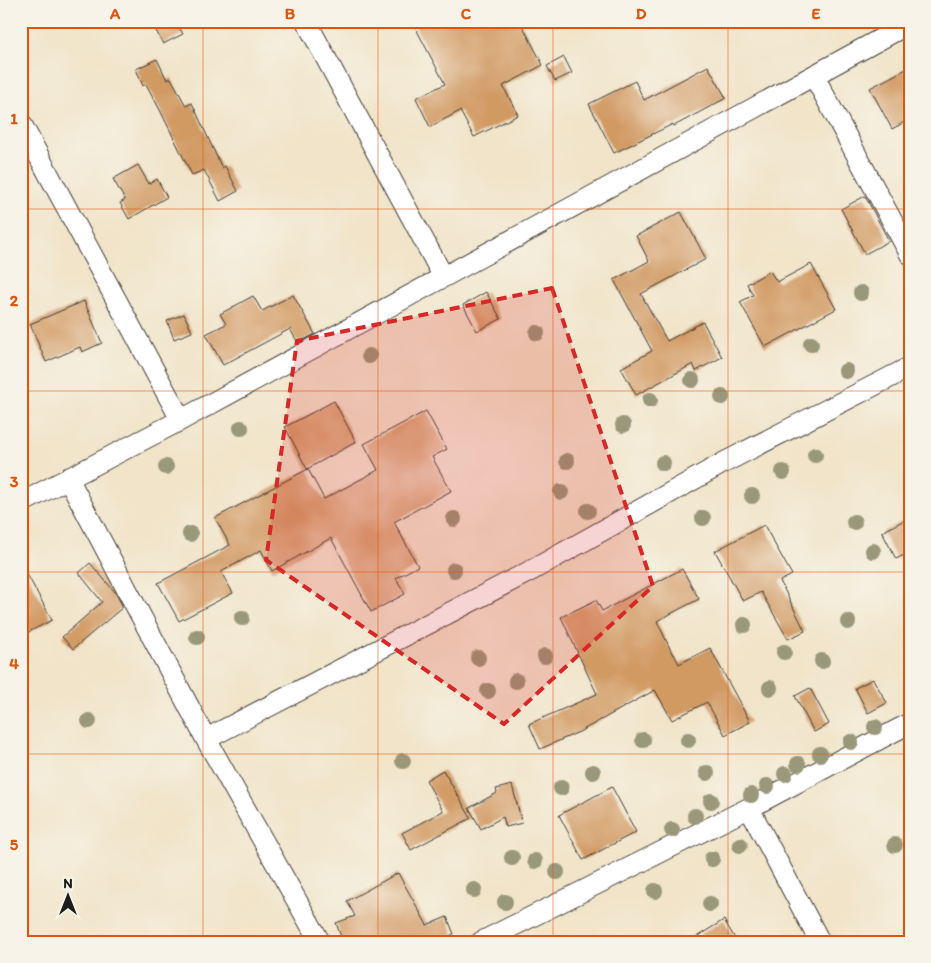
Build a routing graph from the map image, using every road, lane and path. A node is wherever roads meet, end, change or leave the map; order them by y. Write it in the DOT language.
graph roads {
  1 [pos="306,21"];
  2 [pos="910,23"];
  3 [pos="814,76"];
  4 [pos="21,123"];
  5 [pos="910,254"];
  6 [pos="443,276"];
  7 [pos="910,367"];
  8 [pos="182,420"];
  9 [pos="68,478"];
  10 [pos="21,503"];
  11 [pos="910,723"];
  12 [pos="206,739"];
  13 [pos="749,808"];
  14 [pos="320,942"];
  15 [pos="481,942"];
  16 [pos="820,942"];
  1 -- 6 [label="street"];
  2 -- 3 [label="street"];
  3 -- 5 [label="street"];
  3 -- 6 [label="street"];
  4 -- 8 [label="street"];
  6 -- 8 [label="street"];
  7 -- 12 [label="street"];
  8 -- 9 [label="street"];
  9 -- 10 [label="street"];
  9 -- 12 [label="street"];
  11 -- 13 [label="street"];
  12 -- 14 [label="street"];
  13 -- 15 [label="street"];
  13 -- 16 [label="street"];
}
